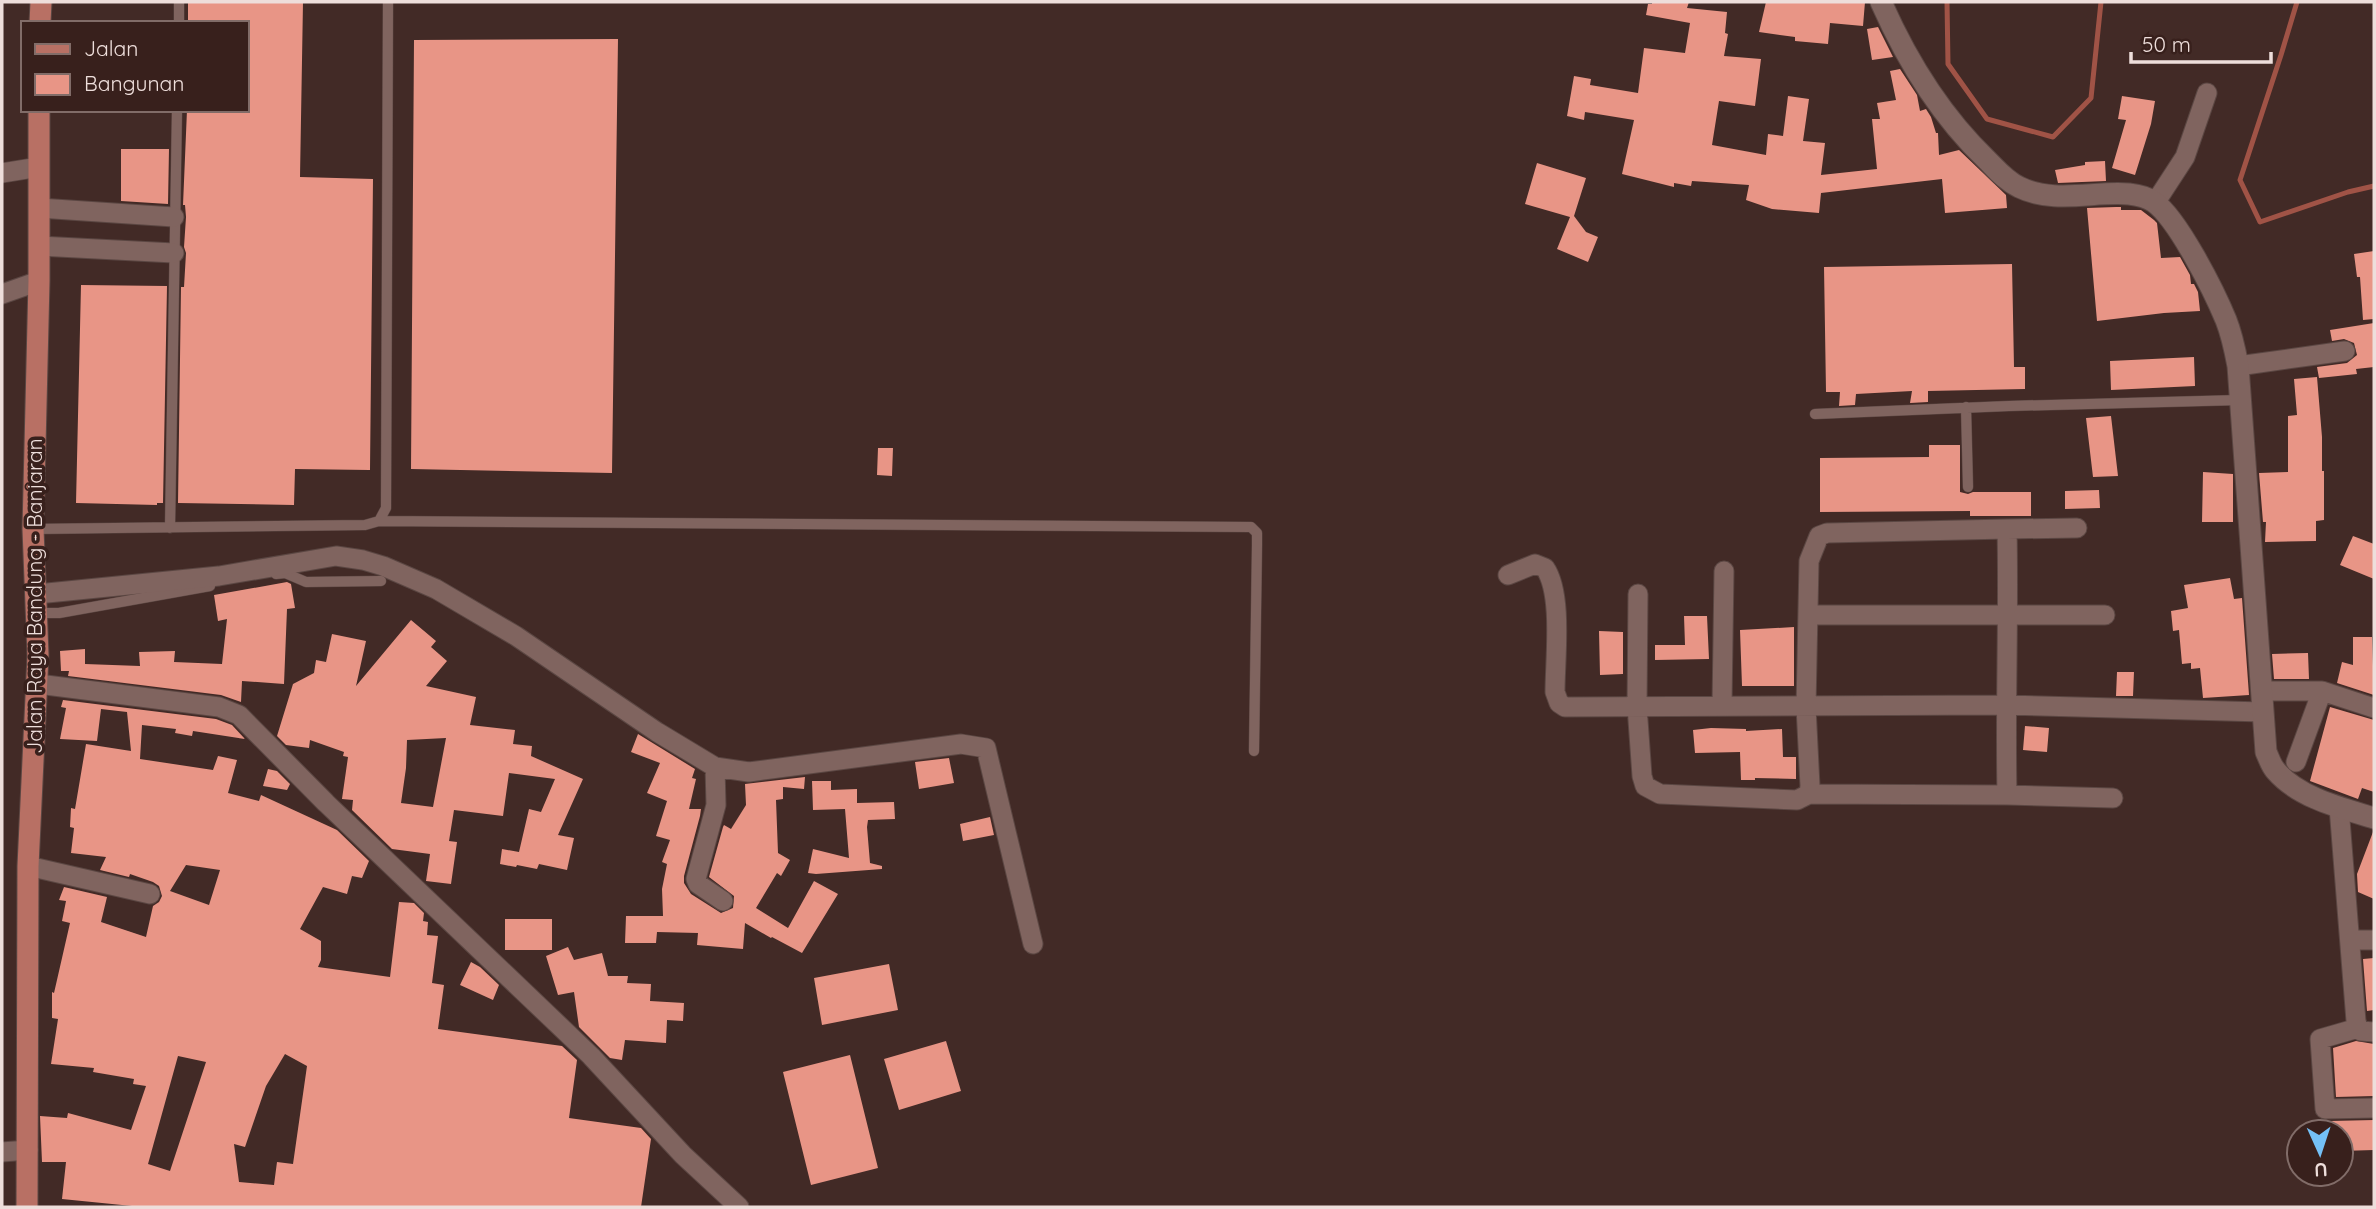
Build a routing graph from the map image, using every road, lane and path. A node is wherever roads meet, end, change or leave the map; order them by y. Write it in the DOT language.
graph roads {
  1 [pos="41,2"];
  2 [pos="179,2"];
  3 [pos="388,2"];
  4 [pos="1881,2"];
  5 [pos="40,21"];
  6 [pos="179,21"];
  7 [pos="2207,93"];
  8 [pos="38,112"];
  9 [pos="177,112"];
  10 [pos="20,171"];
  11 [pos="2155,203"];
  12 [pos="39,208"];
  13 [pos="174,217"];
  14 [pos="39,246"];
  15 [pos="174,253"];
  16 [pos="39,281"];
  17 [pos="2,294"];
  18 [pos="2345,351"];
  19 [pos="2238,366"];
  20 [pos="2241,400"];
  21 [pos="1966,407"];
  22 [pos="1815,414"];
  23 [pos="1968,487"];
  24 [pos="379,521"];
  25 [pos="170,528"];
  26 [pos="2077,528"];
  27 [pos="33,529"];
  28 [pos="2007,529"];
  29 [pos="1724,571"];
  30 [pos="1508,575"];
  31 [pos="381,582"];
  32 [pos="1638,594"];
  33 [pos="37,608"];
  34 [pos="1810,615"];
  35 [pos="2105,615"];
  36 [pos="2009,617"];
  37 [pos="38,684"];
  38 [pos="2322,691"];
  39 [pos="2262,701"];
  40 [pos="1722,705"];
  41 [pos="2005,705"];
  42 [pos="1637,706"];
  43 [pos="1806,707"];
  44 [pos="2374,708"];
  45 [pos="1254,751"];
  46 [pos="2296,762"];
  47 [pos="715,767"];
  48 [pos="1809,794"];
  49 [pos="2007,795"];
  50 [pos="2113,798"];
  51 [pos="2340,807"];
  52 [pos="2374,818"];
  53 [pos="28,866"];
  54 [pos="150,894"];
  55 [pos="723,901"];
  56 [pos="2350,940"];
  57 [pos="2374,940"];
  58 [pos="1033,944"];
  59 [pos="2366,1030"];
  60 [pos="2374,1108"];
  61 [pos="28,1150"];
  62 [pos="2,1152"];
  63 [pos="27,1207"];
  64 [pos="738,1207"];
  1 -- 5 [label="main road"];
  2 -- 6 [label="lane"];
  3 -- 24 [label="lane"];
  4 -- 11 [label="street"];
  7 -- 11 [label="street"];
  8 -- 10 [label="main road, Jalan Raya Bandung - Banjaran"];
  9 -- 13 [label="lane"];
  10 -- 12 [label="main road, Jalan Raya Bandung - Banjaran"];
  11 -- 19 [label="street"];
  12 -- 13 [label="street"];
  12 -- 14 [label="main road, Jalan Raya Bandung - Banjaran"];
  13 -- 15 [label="lane"];
  14 -- 15 [label="street"];
  14 -- 16 [label="main road, Jalan Raya Bandung - Banjaran"];
  15 -- 25 [label="lane"];
  16 -- 17 [label="street"];
  16 -- 27 [label="main road, Jalan Raya Bandung - Banjaran"];
  18 -- 19 [label="street"];
  19 -- 20 [label="street"];
  20 -- 21 [label="lane"];
  20 -- 39 [label="street"];
  21 -- 22 [label="lane"];
  21 -- 23 [label="lane"];
  24 -- 25 [label="lane"];
  24 -- 45 [label="lane"];
  25 -- 27 [label="lane"];
  26 -- 28 [label="street"];
  27 -- 33 [label="main road, Jalan Raya Bandung - Banjaran"];
  28 -- 34 [label="street"];
  28 -- 36 [label="street"];
  29 -- 40 [label="street"];
  30 -- 42 [label="street"];
  31 -- 33 [label="lane"];
  32 -- 42 [label="street"];
  33 -- 37 [label="main road, Jalan Raya Bandung - Banjaran"];
  33 -- 47 [label="street"];
  34 -- 36 [label="street"];
  34 -- 43 [label="street"];
  35 -- 36 [label="street"];
  36 -- 41 [label="street"];
  37 -- 53 [label="main road, Jalan Raya Bandung - Banjaran"];
  37 -- 64 [label="street"];
  38 -- 39 [label="street"];
  38 -- 44 [label="street"];
  38 -- 46 [label="street"];
  39 -- 41 [label="street"];
  39 -- 51 [label="street"];
  40 -- 42 [label="street"];
  40 -- 43 [label="street"];
  41 -- 43 [label="street"];
  41 -- 49 [label="street"];
  42 -- 48 [label="street"];
  43 -- 48 [label="street"];
  47 -- 55 [label="street"];
  47 -- 58 [label="street"];
  48 -- 49 [label="street"];
  49 -- 50 [label="street"];
  51 -- 52 [label="street"];
  51 -- 56 [label="street"];
  53 -- 54 [label="street"];
  53 -- 61 [label="main road, Jalan Raya Bandung - Banjaran"];
  56 -- 57 [label="street"];
  56 -- 59 [label="street"];
  59 -- 60 [label="street"];
  61 -- 62 [label="street"];
  61 -- 63 [label="main road, Jalan Raya Bandung - Banjaran"];
}
